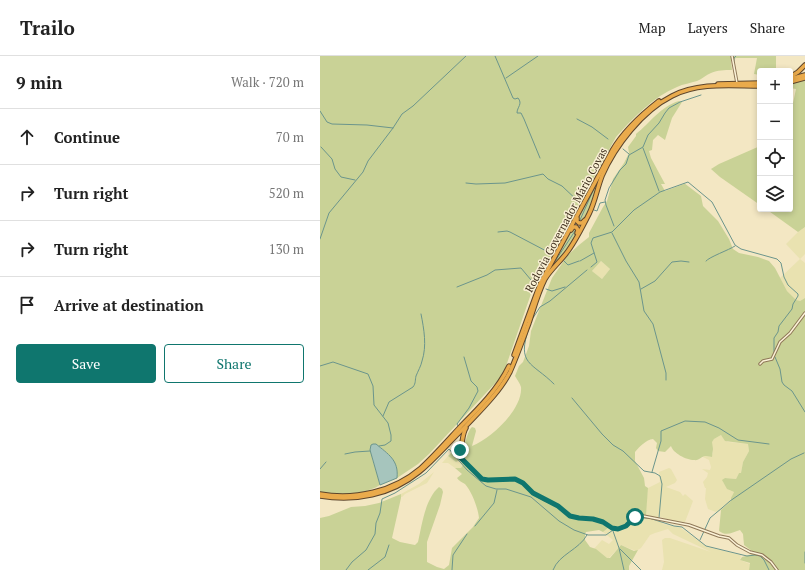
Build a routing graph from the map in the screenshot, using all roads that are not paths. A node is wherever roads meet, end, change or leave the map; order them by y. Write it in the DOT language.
graph roads {
  1 [pos="732,56"];
  2 [pos="805,65"];
  3 [pos="793,76"];
  4 [pos="805,76"];
  5 [pos="793,78"];
  6 [pos="737,83"];
  7 [pos="757,84"];
  8 [pos="757,84"];
  9 [pos="584,203"];
  10 [pos="593,207"];
  11 [pos="560,246"];
  12 [pos="569,250"];
  13 [pos="805,313"];
  14 [pos="760,364"];
  15 [pos="482,407"];
  16 [pos="460,450"];
  17 [pos="438,454"];
  18 [pos="320,495"];
  19 [pos="777,570"];
  1 -- 6 [label="street"];
  2 -- 3 [label="highway"];
  4 -- 5 [label="highway"];
  6 -- 7 [label="highway, Rodovia Governador Mário Covas"];
  6 -- 9 [label="highway, Rodovia Governador Mário Covas"];
  8 -- 10 [label="highway, Rodovia Governador Mário Covas"];
  9 -- 10 [label="highway"];
  9 -- 11 [label="highway, Rodovia Governador Mário Covas"];
  10 -- 12 [label="highway, Rodovia Governador Mário Covas"];
  11 -- 12 [label="highway"];
  11 -- 18 [label="highway, Rodovia Governador Mário Covas"];
  12 -- 15 [label="highway, Rodovia Governador Mário Covas"];
  13 -- 14 [label="street"];
  15 -- 16 [label="highway"];
  15 -- 17 [label="highway, Rodovia Governador Mário Covas"];
  16 -- 17 [label="highway"];
  16 -- 19 [label="street"];
  17 -- 18 [label="highway, Rodovia Governador Mário Covas"];
}
